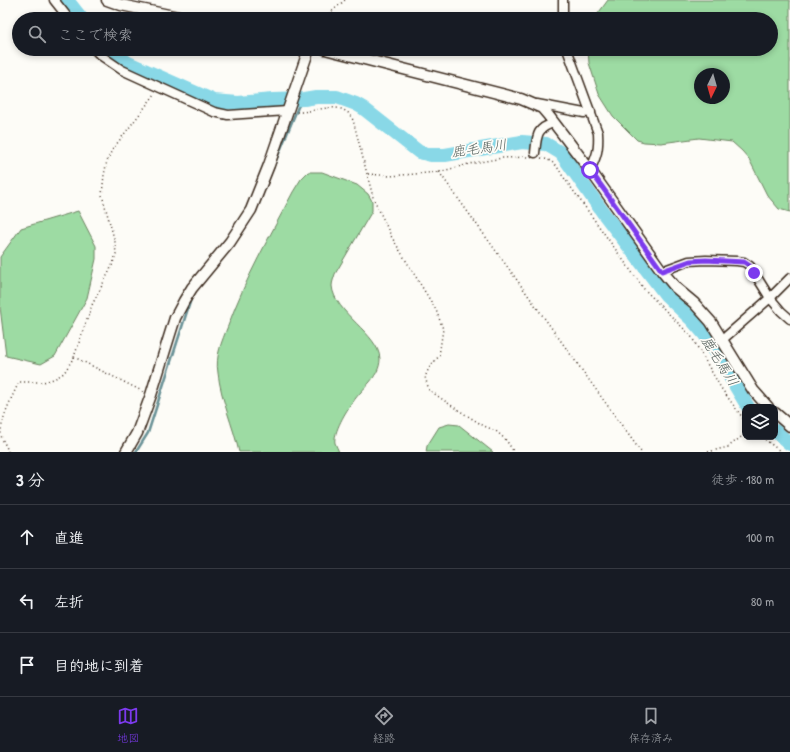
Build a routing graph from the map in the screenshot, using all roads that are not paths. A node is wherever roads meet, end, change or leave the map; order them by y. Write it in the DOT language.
graph roads {
  1 [pos="54,0"];
  2 [pos="107,0"];
  3 [pos="564,0"];
  4 [pos="63,12"];
  5 [pos="154,12"];
  6 [pos="563,12"];
  7 [pos="101,56"];
  8 [pos="307,56"];
  9 [pos="352,56"];
  10 [pos="570,56"];
  11 [pos="532,103"];
  12 [pos="291,110"];
  13 [pos="591,112"];
  14 [pos="554,123"];
  15 [pos="535,155"];
  16 [pos="590,170"];
  17 [pos="662,271"];
  18 [pos="790,278"];
  19 [pos="770,298"];
  20 [pos="790,319"];
  21 [pos="722,340"];
  22 [pos="765,404"];
  23 [pos="778,416"];
  24 [pos="790,426"];
  25 [pos="126,452"];
  1 -- 4 [label="street"];
  2 -- 5 [label="street"];
  3 -- 6 [label="street"];
  7 -- 12 [label="street"];
  8 -- 12 [label="street"];
  9 -- 11 [label="street"];
  10 -- 13 [label="street"];
  11 -- 13 [label="street"];
  11 -- 14 [label="street"];
  12 -- 25 [label="street"];
  13 -- 16 [label="street"];
  14 -- 15 [label="street"];
  14 -- 16 [label="street"];
  16 -- 17 [label="street"];
  17 -- 19 [label="street"];
  17 -- 21 [label="street"];
  18 -- 19 [label="street"];
  19 -- 20 [label="street"];
  19 -- 21 [label="street"];
  21 -- 22 [label="street"];
  23 -- 24 [label="street"];
}
